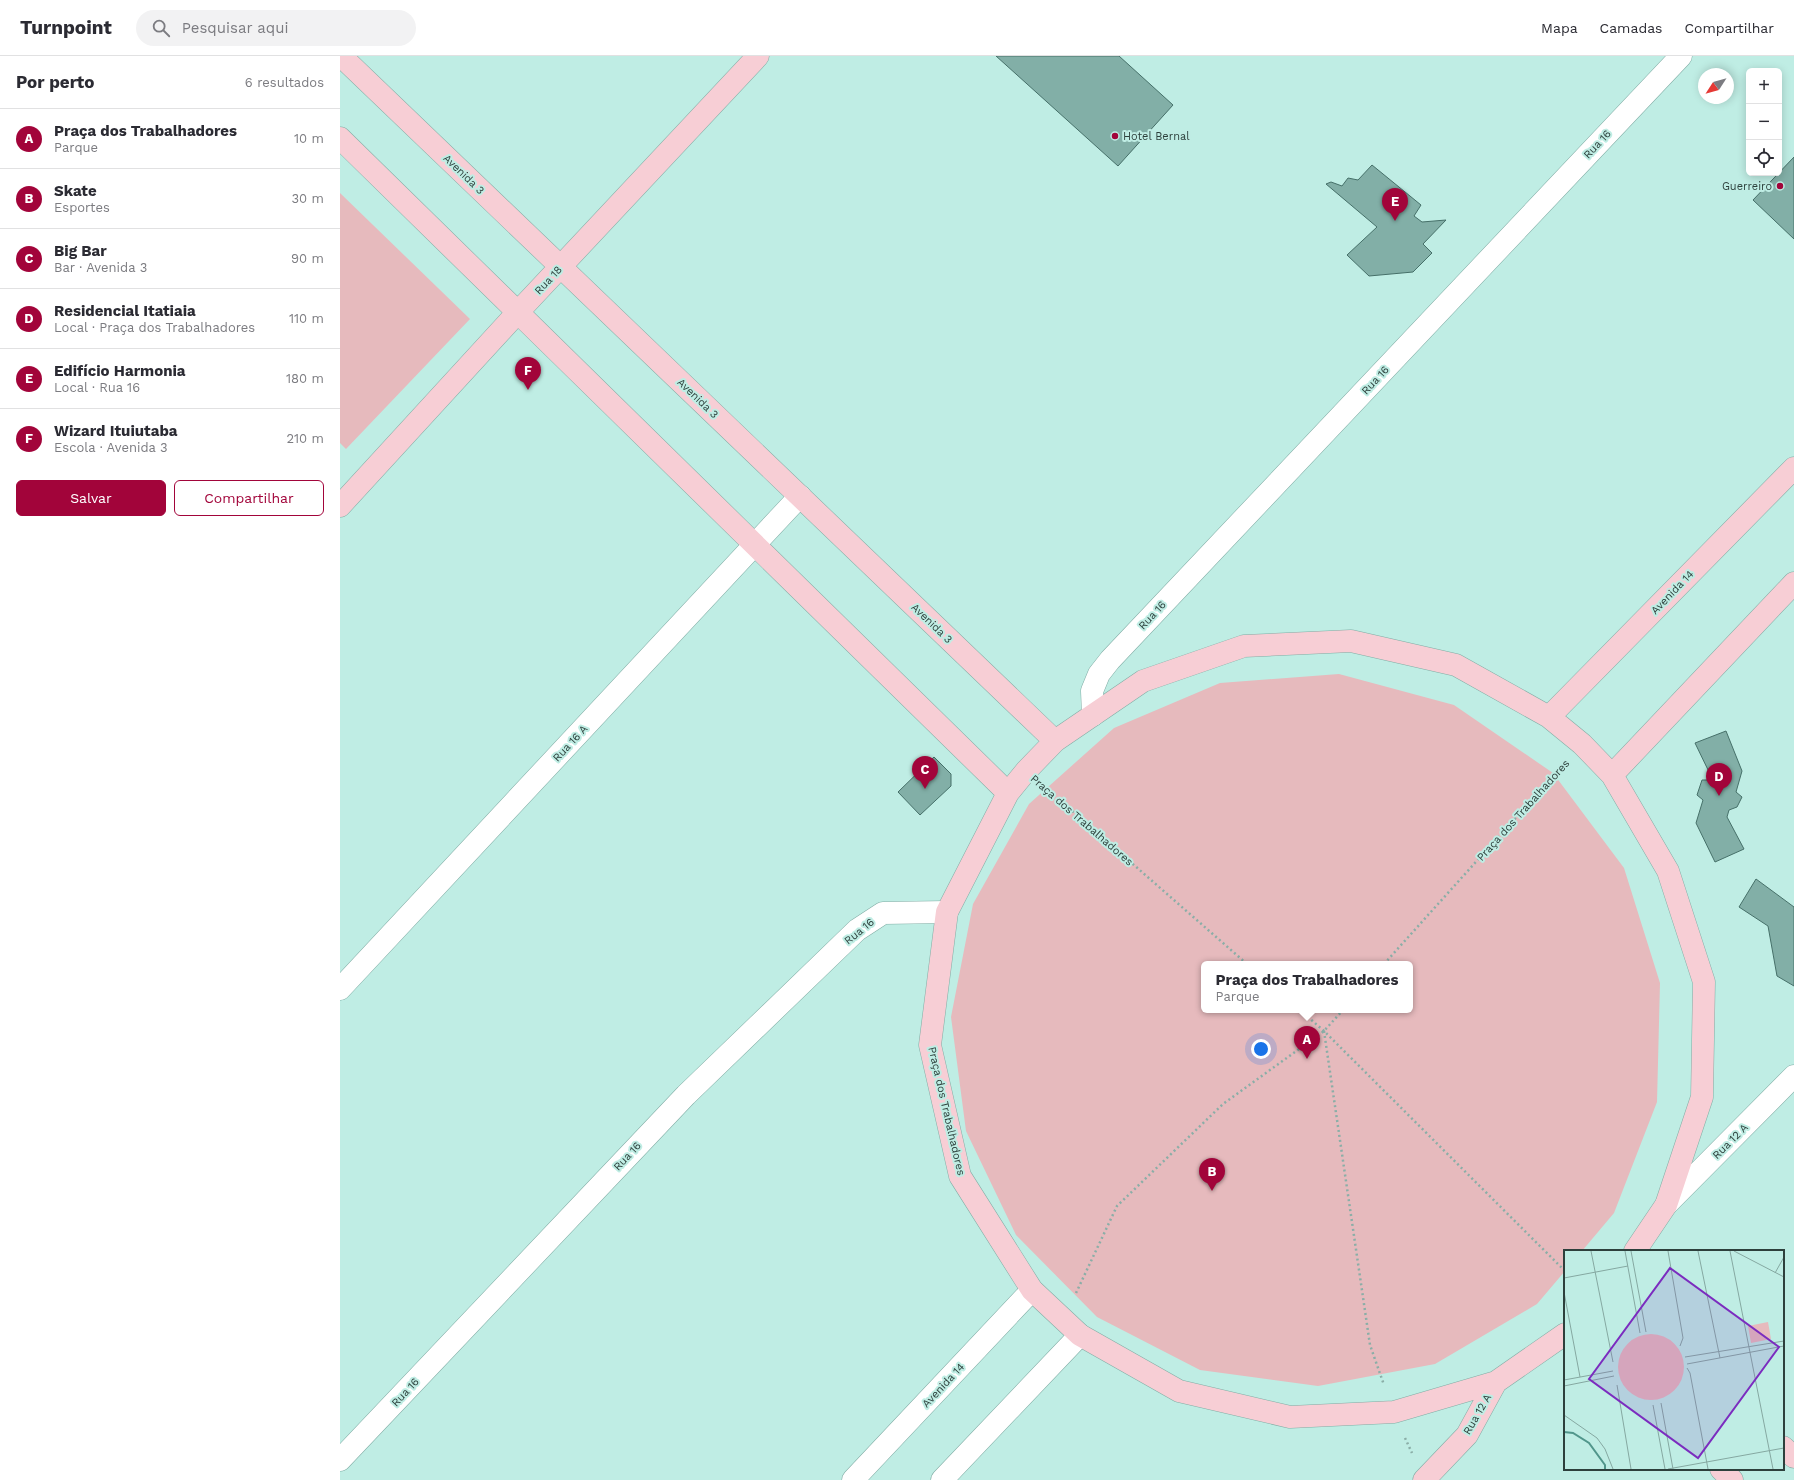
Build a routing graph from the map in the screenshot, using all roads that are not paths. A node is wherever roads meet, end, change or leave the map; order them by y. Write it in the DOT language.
graph roads {
  1 [pos="341,56"];
  2 [pos="758,56"];
  3 [pos="1681,56"];
  4 [pos="340,138"];
  5 [pos="560,266"];
  6 [pos="518,312"];
  7 [pos="1794,468"];
  8 [pos="800,496"];
  9 [pos="340,506"];
  10 [pos="755,545"];
  11 [pos="1794,584"];
  12 [pos="1093,714"];
  13 [pos="1549,717"];
  14 [pos="1055,741"];
  15 [pos="1612,775"];
  16 [pos="1008,793"];
  17 [pos="947,912"];
  18 [pos="340,989"];
  19 [pos="1794,1076"];
  20 [pos="1666,1206"];
  21 [pos="1636,1250"];
  22 [pos="1032,1290"];
  23 [pos="1080,1335"];
  24 [pos="1564,1335"];
  25 [pos="1496,1382"];
  26 [pos="1784,1448"];
  27 [pos="1794,1457"];
  28 [pos="340,1460"];
  29 [pos="1722,1470"];
  30 [pos="853,1480"];
  31 [pos="942,1480"];
  32 [pos="1424,1480"];
  33 [pos="1732,1480"];
  1 -- 5 [label="main road, Avenida 3"];
  2 -- 5 [label="main road, Rua 18"];
  3 -- 12 [label="street, Rua 16"];
  4 -- 6 [label="main road"];
  5 -- 6 [label="main road, Rua 18"];
  5 -- 8 [label="main road, Avenida 3"];
  6 -- 9 [label="main road, Rua 18"];
  6 -- 10 [label="main road"];
  7 -- 13 [label="main road, Avenida 14"];
  8 -- 10 [label="street, Rua 16 A"];
  8 -- 14 [label="main road, Avenida 3"];
  10 -- 16 [label="main road"];
  10 -- 18 [label="street, Rua 16 A"];
  11 -- 15 [label="main road"];
  12 -- 13 [label="main road, Praça dos Trabalhadores"];
  12 -- 14 [label="main road, Praça dos Trabalhadores"];
  13 -- 15 [label="main road, Praça dos Trabalhadores"];
  14 -- 16 [label="main road, Praça dos Trabalhadores"];
  15 -- 20 [label="main road, Praça dos Trabalhadores"];
  16 -- 17 [label="main road, Praça dos Trabalhadores"];
  17 -- 22 [label="main road, Praça dos Trabalhadores"];
  17 -- 28 [label="street, Rua 16"];
  19 -- 20 [label="street, Rua 12 A"];
  20 -- 21 [label="main road, Praça dos Trabalhadores"];
  22 -- 23 [label="main road, Praça dos Trabalhadores"];
  22 -- 30 [label="street, Avenida 14"];
  23 -- 25 [label="main road, Praça dos Trabalhadores"];
  23 -- 31 [label="street"];
  24 -- 25 [label="main road, Praça dos Trabalhadores"];
  25 -- 32 [label="main road, Rua 12 A"];
  26 -- 27 [label="main road"];
  29 -- 33 [label="main road"];
}
